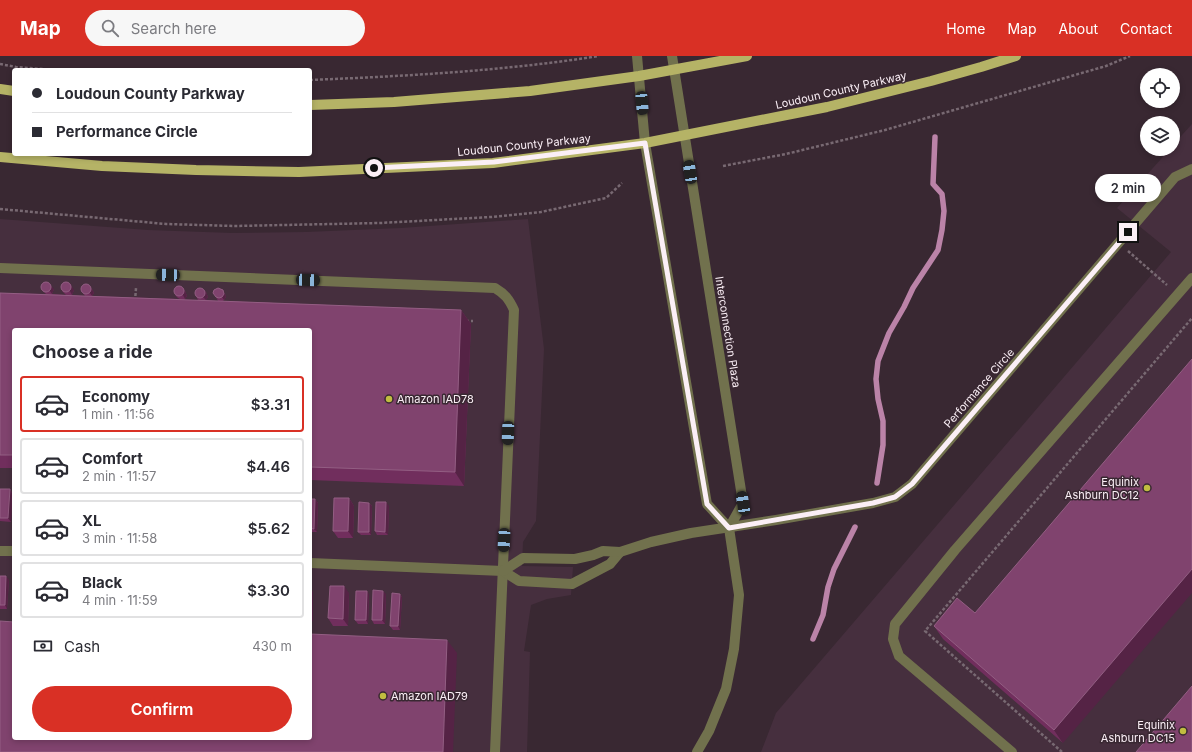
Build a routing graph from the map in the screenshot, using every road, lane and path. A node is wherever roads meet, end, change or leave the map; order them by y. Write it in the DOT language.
graph roads {
  1 [pos="599,56"];
  2 [pos="637,56"];
  3 [pos="672,56"];
  4 [pos="747,56"];
  5 [pos="1016,56"];
  6 [pos="1130,56"];
  7 [pos="0,64"];
  8 [pos="29,68"];
  9 [pos="675,70"];
  10 [pos="639,76"];
  11 [pos="312,80"];
  12 [pos="0,89"];
  13 [pos="12,91"];
  14 [pos="312,105"];
  15 [pos="685,136"];
  16 [pos="645,143"];
  17 [pos="0,157"];
  18 [pos="722,166"];
  19 [pos="1192,169"];
  20 [pos="622,183"];
  21 [pos="0,209"];
  22 [pos="1119,243"];
  23 [pos="0,268"];
  24 [pos="137,273"];
  25 [pos="1192,278"];
  26 [pos="1178,294"];
  27 [pos="134,307"];
  28 [pos="1192,318"];
  29 [pos="465,321"];
  30 [pos="473,321"];
  31 [pos="729,528"];
  32 [pos="0,551"];
  33 [pos="12,551"];
  34 [pos="620,552"];
  35 [pos="312,563"];
  36 [pos="503,571"];
  37 [pos="495,752"];
  38 [pos="697,752"];
  39 [pos="1012,752"];
  40 [pos="1062,752"];
  1 -- 11 [label="path"];
  2 -- 10 [label="street"];
  3 -- 9 [label="street, Interconnection Plaza"];
  4 -- 9 [label="main road"];
  5 -- 15 [label="main road, Loudoun County Parkway"];
  6 -- 18 [label="path"];
  7 -- 8 [label="path"];
  9 -- 10 [label="main road"];
  9 -- 15 [label="street, Interconnection Plaza"];
  10 -- 14 [label="main road"];
  10 -- 16 [label="street"];
  12 -- 13 [label="main road"];
  15 -- 16 [label="main road, Loudoun County Parkway"];
  15 -- 31 [label="street, Interconnection Plaza"];
  16 -- 17 [label="main road, Loudoun County Parkway"];
  16 -- 31 [label="street"];
  19 -- 22 [label="street, Performance Circle"];
  20 -- 21 [label="path"];
  22 -- 26 [label="path"];
  22 -- 31 [label="street, Performance Circle"];
  23 -- 24 [label="street"];
  24 -- 27 [label="path"];
  24 -- 36 [label="street"];
  25 -- 26 [label="street"];
  26 -- 39 [label="street"];
  28 -- 40 [label="path"];
  29 -- 30 [label="path"];
  31 -- 34 [label="street, Performance Circle"];
  31 -- 38 [label="street"];
  32 -- 33 [label="street"];
  34 -- 36 [label="street"];
  34 -- 36 [label="street"];
  35 -- 36 [label="street"];
  36 -- 37 [label="street"];
}
